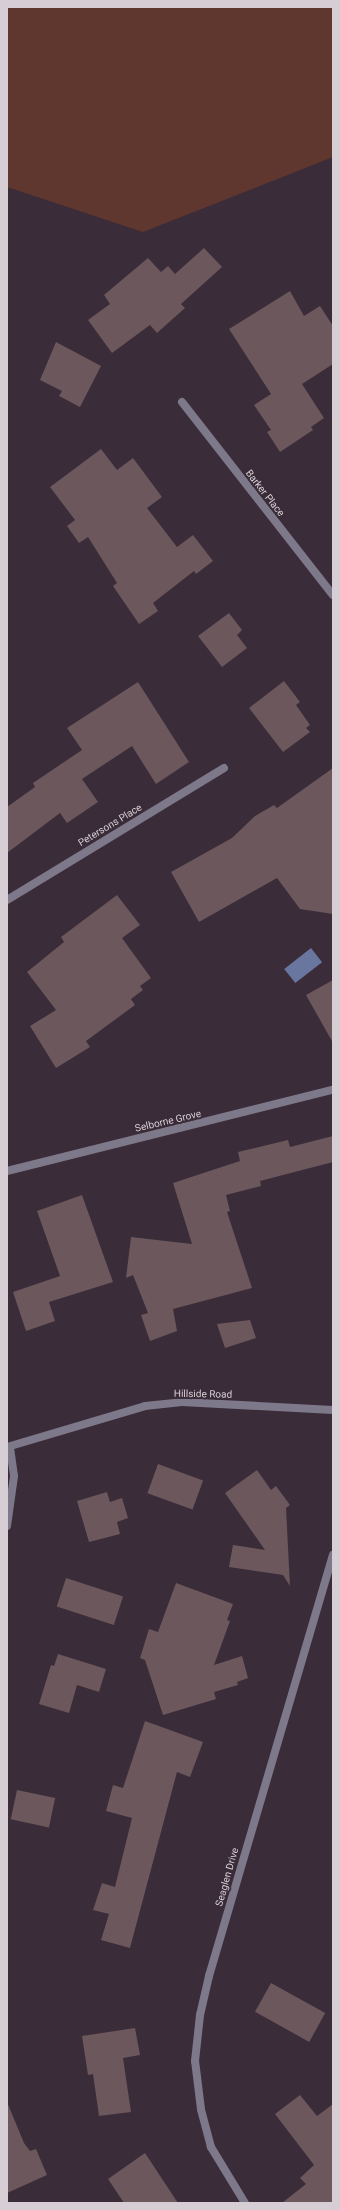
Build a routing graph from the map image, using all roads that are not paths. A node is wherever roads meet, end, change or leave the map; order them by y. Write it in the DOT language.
graph roads {
  1 [pos="182,402"];
  2 [pos="333,596"];
  3 [pos="224,768"];
  4 [pos="7,900"];
  5 [pos="333,1090"];
  6 [pos="7,1171"];
  7 [pos="333,1410"];
  8 [pos="8,1447"];
  9 [pos="7,1526"];
  10 [pos="333,1555"];
  11 [pos="245,2203"];
  1 -- 2 [label="street, Barker Place"];
  3 -- 4 [label="street, Petersons Place"];
  5 -- 6 [label="street, Selborne Grove"];
  7 -- 8 [label="street, Hillside Road"];
  8 -- 9 [label="street"];
  10 -- 11 [label="street, Seaglen Drive"];
}
